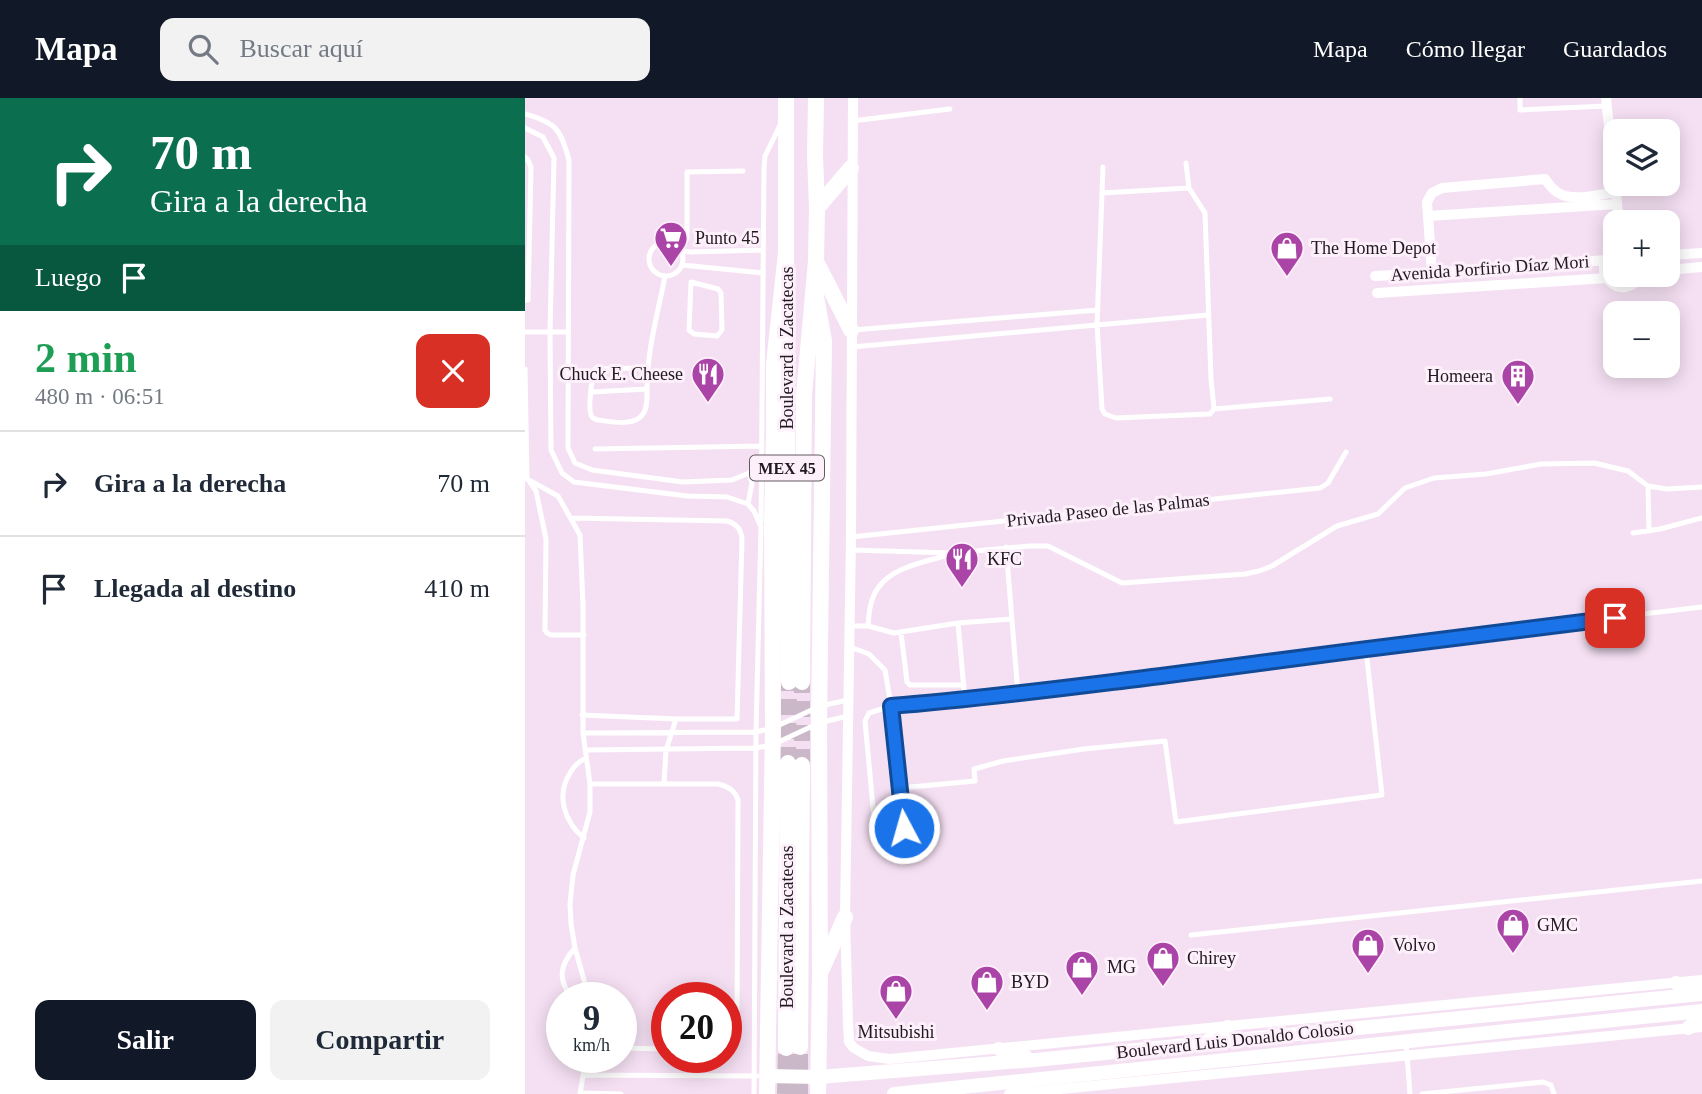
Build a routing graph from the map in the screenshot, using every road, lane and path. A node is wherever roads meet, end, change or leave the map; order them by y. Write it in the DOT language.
graph roads {
  1 [pos="816,98"];
  2 [pos="853,98"];
  3 [pos="1520,98"];
  4 [pos="1607,102"];
  5 [pos="786,104"];
  6 [pos="950,109"];
  7 [pos="525,114"];
  8 [pos="852,121"];
  9 [pos="525,128"];
  10 [pos="525,157"];
  11 [pos="1186,163"];
  12 [pos="1103,167"];
  13 [pos="851,168"];
  14 [pos="743,171"];
  15 [pos="1189,188"];
  16 [pos="1102,193"];
  17 [pos="1603,194"];
  18 [pos="1616,196"];
  19 [pos="1617,204"];
  20 [pos="817,208"];
  21 [pos="1618,210"];
  22 [pos="1428,216"];
  23 [pos="679,248"];
  24 [pos="763,250"];
  25 [pos="786,253"];
  26 [pos="1702,253"];
  27 [pos="1680,254"];
  28 [pos="1603,260"];
  29 [pos="816,261"];
  30 [pos="682,265"];
  31 [pos="1702,267"];
  32 [pos="1680,269"];
  33 [pos="678,272"];
  34 [pos="763,272"];
  35 [pos="1432,273"];
  36 [pos="665,276"];
  37 [pos="1375,276"];
  38 [pos="1603,278"];
  39 [pos="691,282"];
  40 [pos="815,291"];
  41 [pos="1377,293"];
  42 [pos="525,300"];
  43 [pos="1098,310"];
  44 [pos="1208,315"];
  45 [pos="977,320"];
  46 [pos="1097,324"];
  47 [pos="851,330"];
  48 [pos="525,332"];
  49 [pos="550,332"];
  50 [pos="568,332"];
  51 [pos="978,335"];
  52 [pos="851,347"];
  53 [pos="768,356"];
  54 [pos="525,369"];
  55 [pos="646,369"];
  56 [pos="647,389"];
  57 [pos="591,392"];
  58 [pos="1330,399"];
  59 [pos="1215,409"];
  60 [pos="762,446"];
  61 [pos="595,449"];
  62 [pos="1346,452"];
  63 [pos="767,462"];
  64 [pos="575,463"];
  65 [pos="562,473"];
  66 [pos="749,473"];
  67 [pos="526,478"];
  68 [pos="1648,486"];
  69 [pos="1702,487"];
  70 [pos="748,504"];
  71 [pos="571,518"];
  72 [pos="1702,518"];
  73 [pos="761,527"];
  74 [pos="1649,531"];
  75 [pos="1633,533"];
  76 [pos="851,537"];
  77 [pos="1006,547"];
  78 [pos="851,550"];
  79 [pos="954,553"];
  80 [pos="1702,607"];
  81 [pos="1011,619"];
  82 [pos="958,623"];
  83 [pos="850,626"];
  84 [pos="868,626"];
  85 [pos="901,632"];
  86 [pos="584,635"];
  87 [pos="849,647"];
  88 [pos="1366,650"];
  89 [pos="964,685"];
  90 [pos="1018,694"];
  91 [pos="848,700"];
  92 [pos="965,701"];
  93 [pos="820,706"];
  94 [pos="891,706"];
  95 [pos="583,715"];
  96 [pos="848,716"];
  97 [pos="676,719"];
  98 [pos="819,723"];
  99 [pos="773,728"];
  100 [pos="672,732"];
  101 [pos="756,732"];
  102 [pos="583,733"];
  103 [pos="764,746"];
  104 [pos="585,750"];
  105 [pos="666,750"];
  106 [pos="586,758"];
  107 [pos="795,764"];
  108 [pos="590,784"];
  109 [pos="664,784"];
  110 [pos="900,788"];
  111 [pos="584,838"];
  112 [pos="1702,881"];
  113 [pos="845,917"];
  114 [pos="1191,935"];
  115 [pos="575,948"];
  116 [pos="820,974"];
  117 [pos="1702,980"];
  118 [pos="563,982"];
  119 [pos="585,982"];
  120 [pos="737,982"];
  121 [pos="1676,983"];
  122 [pos="1702,993"];
  123 [pos="1550,1009"];
  124 [pos="1702,1012"];
  125 [pos="1702,1017"];
  126 [pos="1228,1027"];
  127 [pos="1695,1028"];
  128 [pos="1335,1030"];
  129 [pos="1204,1043"];
  130 [pos="793,1048"];
  131 [pos="999,1049"];
  132 [pos="1407,1049"];
  133 [pos="1035,1060"];
  134 [pos="583,1075"];
  135 [pos="1087,1075"];
  136 [pos="761,1076"];
  137 [pos="818,1077"];
  138 [pos="1073,1088"];
  139 [pos="580,1093"];
  140 [pos="912,1093"];
  141 [pos="1438,1093"];
  142 [pos="621,1094"];
  143 [pos="754,1094"];
  144 [pos="767,1094"];
  145 [pos="818,1094"];
  146 [pos="894,1094"];
  147 [pos="1009,1094"];
  148 [pos="1410,1094"];
  149 [pos="1422,1094"];
  150 [pos="1554,1094"];
  1 -- 20 [label="main road, Boulevard a Zacatecas / MEX 45"];
  2 -- 8 [label="street"];
  3 -- 4 [label="lane"];
  5 -- 24 [label="lane"];
  5 -- 25 [label="main road, Boulevard a Zacatecas / MEX 45"];
  6 -- 8 [label="lane"];
  7 -- 50 [label="lane"];
  8 -- 13 [label="street"];
  9 -- 49 [label="lane"];
  10 -- 42 [label="lane"];
  11 -- 15 [label="lane"];
  12 -- 16 [label="lane"];
  13 -- 20 [label="main road"];
  13 -- 47 [label="street"];
  14 -- 23 [label="lane"];
  15 -- 16 [label="lane"];
  15 -- 44 [label="lane"];
  16 -- 43 [label="lane"];
  17 -- 22 [label="street"];
  18 -- 19 [label="street"];
  19 -- 21 [label="street"];
  19 -- 22 [label="street"];
  20 -- 29 [label="main road, Boulevard a Zacatecas / MEX 45"];
  22 -- 35 [label="street"];
  23 -- 24 [label="lane"];
  23 -- 30 [label="lane"];
  23 -- 36 [label="lane"];
  24 -- 34 [label="lane"];
  25 -- 40 [label="main road, Boulevard a Zacatecas / MEX 45"];
  25 -- 53 [label="main road"];
  26 -- 27 [label="street"];
  28 -- 35 [label="street, Avenida Porfirio Díaz Mori"];
  29 -- 40 [label="main road, Boulevard a Zacatecas / MEX 45"];
  29 -- 47 [label="main road"];
  30 -- 33 [label="lane"];
  30 -- 34 [label="lane"];
  31 -- 32 [label="street"];
  33 -- 36 [label="lane"];
  33 -- 39 [label="lane"];
  34 -- 53 [label="lane"];
  35 -- 37 [label="street, Avenida Porfirio Díaz Mori"];
  36 -- 55 [label="lane"];
  38 -- 41 [label="street, Avenida Porfirio Díaz Mori"];
  39 -- 39 [label="lane"];
  40 -- 93 [label="main road"];
  43 -- 45 [label="lane"];
  43 -- 46 [label="lane"];
  44 -- 46 [label="lane"];
  44 -- 59 [label="lane"];
  45 -- 47 [label="lane"];
  45 -- 51 [label="lane"];
  46 -- 51 [label="lane"];
  46 -- 59 [label="lane"];
  47 -- 52 [label="street"];
  48 -- 49 [label="lane"];
  49 -- 50 [label="lane"];
  49 -- 65 [label="lane"];
  50 -- 64 [label="lane"];
  51 -- 52 [label="lane"];
  52 -- 76 [label="street"];
  53 -- 60 [label="lane"];
  53 -- 63 [label="main road"];
  54 -- 67 [label="lane"];
  55 -- 56 [label="lane"];
  55 -- 57 [label="lane"];
  56 -- 57 [label="lane"];
  56 -- 57 [label="lane"];
  58 -- 59 [label="lane"];
  60 -- 61 [label="lane"];
  60 -- 63 [label="lane"];
  62 -- 76 [label="lane, Privada Paseo de las Palmas"];
  63 -- 66 [label="lane"];
  63 -- 73 [label="lane"];
  63 -- 99 [label="main road"];
  64 -- 65 [label="lane"];
  64 -- 66 [label="lane"];
  65 -- 70 [label="lane"];
  66 -- 70 [label="lane"];
  67 -- 71 [label="lane"];
  67 -- 86 [label="lane"];
  68 -- 69 [label="lane"];
  68 -- 74 [label="lane"];
  68 -- 77 [label="lane"];
  70 -- 73 [label="lane"];
  71 -- 86 [label="lane"];
  71 -- 97 [label="lane"];
  72 -- 74 [label="lane"];
  73 -- 101 [label="lane"];
  74 -- 75 [label="lane"];
  76 -- 78 [label="street"];
  77 -- 79 [label="lane"];
  77 -- 81 [label="lane"];
  78 -- 79 [label="lane"];
  78 -- 83 [label="street"];
  79 -- 84 [label="lane"];
  80 -- 88 [label="lane"];
  81 -- 82 [label="lane"];
  81 -- 90 [label="lane"];
  82 -- 85 [label="lane"];
  82 -- 89 [label="lane"];
  83 -- 84 [label="lane"];
  83 -- 87 [label="street"];
  84 -- 85 [label="lane"];
  85 -- 89 [label="lane"];
  86 -- 95 [label="lane"];
  87 -- 91 [label="street"];
  87 -- 94 [label="lane"];
  88 -- 90 [label="lane"];
  88 -- 110 [label="lane"];
  89 -- 92 [label="lane"];
  90 -- 92 [label="lane"];
  91 -- 93 [label="lane"];
  91 -- 96 [label="street"];
  92 -- 94 [label="lane"];
  93 -- 98 [label="main road"];
  93 -- 99 [label="lane"];
  94 -- 110 [label="lane"];
  94 -- 110 [label="lane"];
  95 -- 97 [label="lane"];
  95 -- 102 [label="lane"];
  96 -- 98 [label="lane"];
  96 -- 113 [label="street"];
  97 -- 100 [label="lane"];
  98 -- 103 [label="lane"];
  98 -- 116 [label="main road"];
  99 -- 101 [label="lane"];
  99 -- 103 [label="main road"];
  100 -- 101 [label="lane"];
  100 -- 102 [label="lane"];
  100 -- 105 [label="lane"];
  101 -- 103 [label="lane"];
  102 -- 104 [label="lane"];
  103 -- 105 [label="lane"];
  103 -- 136 [label="main road"];
  104 -- 105 [label="lane"];
  104 -- 106 [label="lane"];
  105 -- 109 [label="lane"];
  106 -- 108 [label="lane"];
  106 -- 111 [label="lane"];
  107 -- 130 [label="main road, Boulevard a Zacatecas"];
  108 -- 109 [label="lane"];
  108 -- 111 [label="lane"];
  109 -- 120 [label="lane"];
  111 -- 115 [label="lane"];
  112 -- 114 [label="lane"];
  113 -- 116 [label="main road"];
  113 -- 131 [label="street, Boulevard Luis Donaldo Colosio"];
  115 -- 118 [label="lane"];
  115 -- 119 [label="lane"];
  116 -- 137 [label="main road"];
  117 -- 121 [label="street, Boulevard Luis Donaldo Colosio"];
  121 -- 122 [label="main road"];
  121 -- 126 [label="street, Boulevard Luis Donaldo Colosio"];
  122 -- 123 [label="main road, Boulevard Luis Donaldo Colosio"];
  123 -- 128 [label="main road, Boulevard Luis Donaldo Colosio"];
  123 -- 132 [label="main road"];
  124 -- 132 [label="main road, Boulevard Luis Donaldo Colosio"];
  125 -- 127 [label="main road"];
  126 -- 129 [label="main road"];
  126 -- 131 [label="street, Boulevard Luis Donaldo Colosio"];
  127 -- 132 [label="street, Boulevard Luis Donaldo Colosio"];
  128 -- 129 [label="main road, Boulevard Luis Donaldo Colosio"];
  128 -- 132 [label="main road"];
  129 -- 133 [label="main road, Boulevard Luis Donaldo Colosio"];
  131 -- 133 [label="main road"];
  132 -- 135 [label="main road, Boulevard Luis Donaldo Colosio"];
  132 -- 138 [label="street, Boulevard Luis Donaldo Colosio"];
  132 -- 148 [label="lane"];
  133 -- 137 [label="main road, Boulevard Luis Donaldo Colosio"];
  134 -- 136 [label="lane"];
  134 -- 139 [label="lane"];
  135 -- 138 [label="main road"];
  135 -- 140 [label="main road, Boulevard Luis Donaldo Colosio"];
  136 -- 137 [label="main road, Boulevard Luis Donaldo Colosio"];
  136 -- 143 [label="lane"];
  136 -- 144 [label="main road"];
  137 -- 145 [label="main road"];
  138 -- 147 [label="street, Boulevard Luis Donaldo Colosio"];
  139 -- 142 [label="lane"];
  140 -- 146 [label="main road, Boulevard Luis Donaldo Colosio"];
  141 -- 149 [label="lane"];
  141 -- 150 [label="lane"];
}
